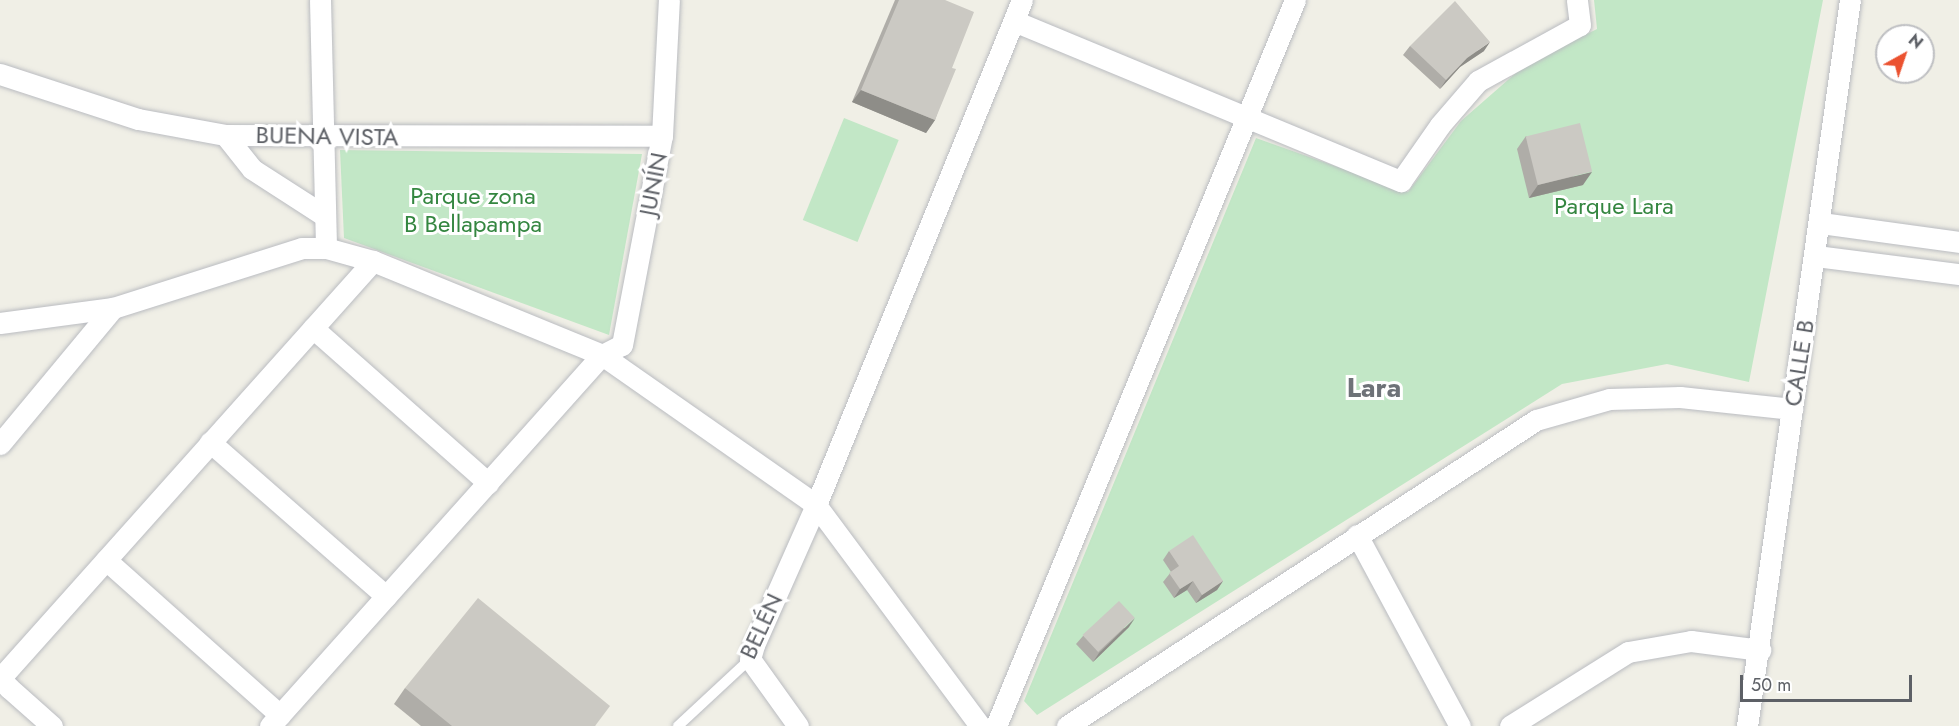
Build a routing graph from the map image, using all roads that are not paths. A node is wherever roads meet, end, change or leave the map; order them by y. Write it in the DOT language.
graph roads {
  1 [pos="320,0"];
  2 [pos="669,0"];
  3 [pos="1022,0"];
  4 [pos="1295,0"];
  5 [pos="1577,0"];
  6 [pos="1850,0"];
  7 [pos="1014,21"];
  8 [pos="0,74"];
  9 [pos="1245,117"];
  10 [pos="225,135"];
  11 [pos="662,136"];
  12 [pos="324,137"];
  13 [pos="325,216"];
  14 [pos="1821,223"];
  15 [pos="1959,242"];
  16 [pos="326,248"];
  17 [pos="1816,255"];
  18 [pos="373,261"];
  19 [pos="1959,274"];
  20 [pos="113,308"];
  21 [pos="0,323"];
  22 [pos="313,328"];
  23 [pos="602,355"];
  24 [pos="1792,409"];
  25 [pos="210,442"];
  26 [pos="0,444"];
  27 [pos="489,483"];
  28 [pos="816,505"];
  29 [pos="1357,534"];
  30 [pos="106,560"];
  31 [pos="386,597"];
  32 [pos="1760,650"];
  33 [pos="750,659"];
  34 [pos="275,720"];
  35 [pos="52,726"];
  36 [pos="678,726"];
  37 [pos="798,726"];
  38 [pos="980,726"];
  39 [pos="996,726"];
  40 [pos="1067,726"];
  41 [pos="1460,726"];
  42 [pos="1510,726"];
  43 [pos="1748,726"];
  1 -- 12 [label="street"];
  2 -- 11 [label="street, JUNÍN"];
  3 -- 7 [label="street, BELÉN"];
  4 -- 9 [label="street"];
  5 -- 9 [label="street"];
  6 -- 14 [label="street, CALLE B"];
  7 -- 9 [label="street"];
  7 -- 28 [label="street, BELÉN"];
  8 -- 10 [label="street, BUENA VISTA"];
  9 -- 39 [label="street"];
  10 -- 12 [label="street, BUENA VISTA"];
  10 -- 13 [label="street"];
  11 -- 12 [label="street, BUENA VISTA"];
  11 -- 23 [label="street, JUNÍN"];
  12 -- 13 [label="street"];
  13 -- 16 [label="street"];
  14 -- 15 [label="street"];
  14 -- 17 [label="street, CALLE B"];
  16 -- 18 [label="street"];
  16 -- 20 [label="street"];
  17 -- 19 [label="street"];
  17 -- 24 [label="street, CALLE B"];
  18 -- 22 [label="street"];
  18 -- 23 [label="street"];
  20 -- 21 [label="street"];
  20 -- 26 [label="street"];
  22 -- 25 [label="street"];
  22 -- 27 [label="street"];
  23 -- 27 [label="street"];
  23 -- 28 [label="street"];
  24 -- 29 [label="street"];
  24 -- 32 [label="street, CALLE B"];
  25 -- 30 [label="street"];
  25 -- 31 [label="street"];
  27 -- 31 [label="street"];
  28 -- 33 [label="street, BELÉN"];
  28 -- 38 [label="street"];
  29 -- 40 [label="street"];
  29 -- 41 [label="street"];
  30 -- 34 [label="street"];
  30 -- 35 [label="street"];
  31 -- 34 [label="street"];
  32 -- 42 [label="street"];
  32 -- 43 [label="street, CALLE B"];
  33 -- 36 [label="lane, BELÉN"];
  33 -- 37 [label="street"];
}
